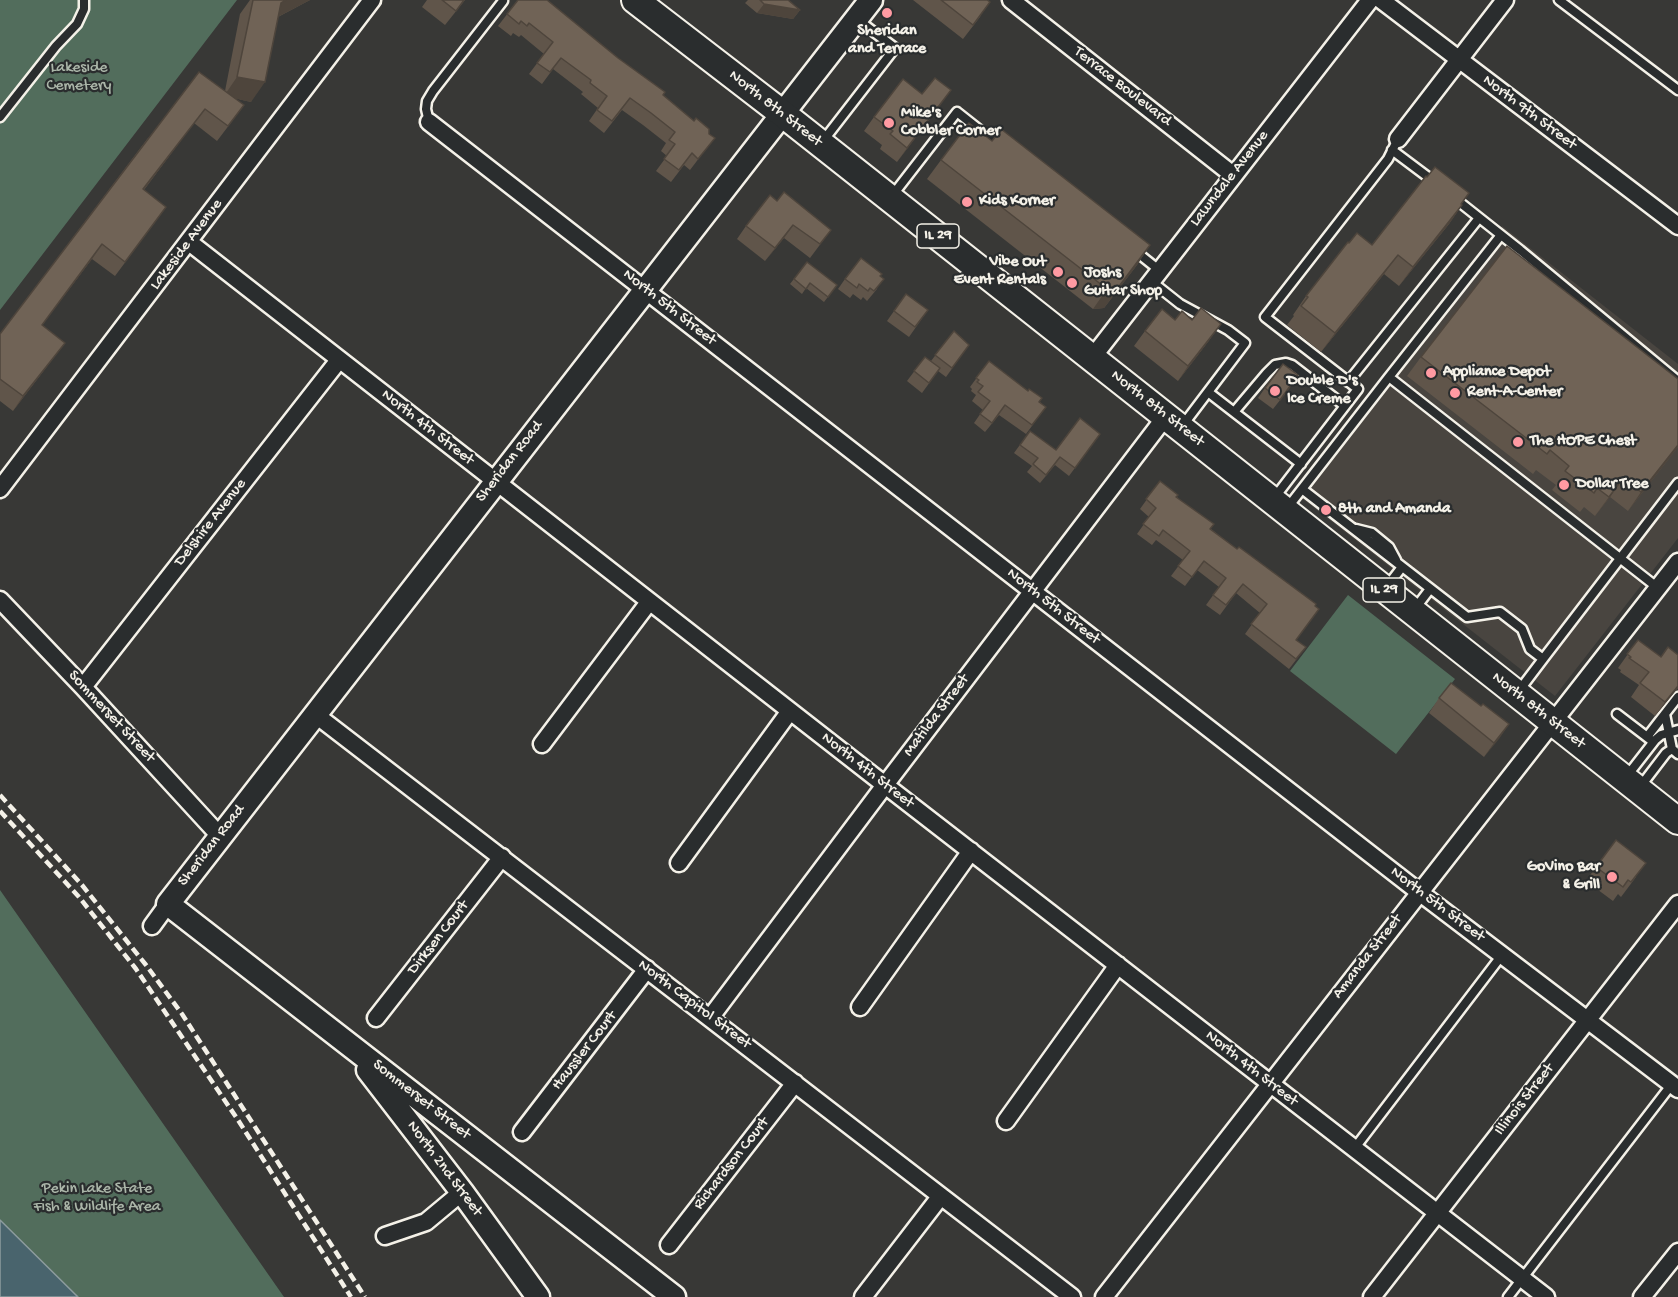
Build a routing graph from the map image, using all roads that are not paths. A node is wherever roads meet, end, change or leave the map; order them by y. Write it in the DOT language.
graph roads {
  1 [pos="84,0"];
  2 [pos="372,0"];
  3 [pos="634,0"];
  4 [pos="871,0"];
  5 [pos="1011,0"];
  6 [pos="1370,0"];
  7 [pos="1381,0"];
  8 [pos="1505,0"];
  9 [pos="1559,0"];
  10 [pos="503,1"];
  11 [pos="857,19"];
  12 [pos="1458,59"];
  13 [pos="1678,90"];
  14 [pos="783,114"];
  15 [pos="0,117"];
  16 [pos="429,122"];
  17 [pos="821,144"];
  18 [pos="1395,144"];
  19 [pos="1011,154"];
  20 [pos="1233,174"];
  21 [pos="890,198"];
  22 [pos="1479,218"];
  23 [pos="1678,226"];
  24 [pos="1501,235"];
  25 [pos="189,242"];
  26 [pos="1129,247"];
  27 [pos="1155,275"];
  28 [pos="645,290"];
  29 [pos="1092,358"];
  30 [pos="339,360"];
  31 [pos="1389,377"];
  32 [pos="1678,381"];
  33 [pos="1348,382"];
  34 [pos="1208,392"];
  35 [pos="1345,406"];
  36 [pos="1234,412"];
  37 [pos="1173,422"];
  38 [pos="1301,464"];
  39 [pos="495,482"];
  40 [pos="1678,483"];
  41 [pos="0,489"];
  42 [pos="1302,489"];
  43 [pos="1279,505"];
  44 [pos="1620,558"];
  45 [pos="1678,562"];
  46 [pos="1400,565"];
  47 [pos="1658,588"];
  48 [pos="1430,589"];
  49 [pos="1384,590"];
  50 [pos="1032,591"];
  51 [pos="0,600"];
  52 [pos="649,602"];
  53 [pos="1412,612"];
  54 [pos="1543,659"];
  55 [pos="83,687"];
  56 [pos="1516,694"];
  57 [pos="1678,697"];
  58 [pos="790,711"];
  59 [pos="1617,714"];
  60 [pos="1665,714"];
  61 [pos="315,715"];
  62 [pos="1553,723"];
  63 [pos="1678,730"];
  64 [pos="1669,733"];
  65 [pos="1650,740"];
  66 [pos="542,744"];
  67 [pos="1675,751"];
  68 [pos="1631,784"];
  69 [pos="885,785"];
  70 [pos="1678,821"];
  71 [pos="219,835"];
  72 [pos="971,851"];
  73 [pos="502,857"];
  74 [pos="679,863"];
  75 [pos="1419,892"];
  76 [pos="168,904"];
  77 [pos="1678,904"];
  78 [pos="152,926"];
  79 [pos="1502,955"];
  80 [pos="1118,965"];
  81 [pos="647,969"];
  82 [pos="860,1007"];
  83 [pos="376,1018"];
  84 [pos="710,1018"];
  85 [pos="1588,1019"];
  86 [pos="347,1042"];
  87 [pos="795,1083"];
  88 [pos="1269,1084"];
  89 [pos="1675,1086"];
  90 [pos="1006,1121"];
  91 [pos="522,1132"];
  92 [pos="1354,1149"];
  93 [pos="462,1192"];
  94 [pos="940,1197"];
  95 [pos="1437,1213"];
  96 [pos="385,1236"];
  97 [pos="669,1245"];
  98 [pos="1678,1252"];
  99 [pos="1522,1279"];
  100 [pos="538,1297"];
  101 [pos="674,1297"];
  102 [pos="863,1297"];
  103 [pos="1072,1297"];
  104 [pos="1104,1297"];
  105 [pos="1372,1297"];
  106 [pos="1508,1297"];
  107 [pos="1546,1297"];
  108 [pos="1642,1297"];
  1 -- 15 [label="lane"];
  2 -- 25 [label="street, Lakeside Avenue"];
  3 -- 14 [label="main road, North 8th Street / IL 29"];
  4 -- 11 [label="main road, Sheridan Road"];
  5 -- 20 [label="street, Terrace Boulevard"];
  6 -- 20 [label="street, Lawndale Avenue"];
  7 -- 12 [label="street, North 9th Street"];
  8 -- 12 [label="street"];
  9 -- 13 [label="lane"];
  10 -- 16 [label="lane"];
  11 -- 14 [label="main road, Sheridan Road"];
  11 -- 17 [label="lane"];
  12 -- 18 [label="street"];
  12 -- 23 [label="street, North 9th Street"];
  14 -- 17 [label="main road, North 8th Street / IL 29"];
  14 -- 28 [label="main road, Sheridan Road"];
  16 -- 28 [label="street, North 5th Street"];
  17 -- 21 [label="main road, North 8th Street / IL 29"];
  18 -- 22 [label="lane"];
  18 -- 33 [label="lane"];
  19 -- 21 [label="lane"];
  20 -- 27 [label="street, Lawndale Avenue"];
  21 -- 29 [label="main road, North 8th Street / IL 29"];
  22 -- 24 [label="lane"];
  22 -- 33 [label="lane"];
  24 -- 31 [label="lane"];
  24 -- 32 [label="lane"];
  25 -- 30 [label="street, North 4th Street"];
  25 -- 41 [label="street, Lakeside Avenue"];
  26 -- 27 [label="lane"];
  27 -- 29 [label="street, Lawndale Avenue"];
  27 -- 34 [label="lane"];
  28 -- 39 [label="main road, Sheridan Road"];
  28 -- 50 [label="street, North 5th Street"];
  29 -- 37 [label="main road, North 8th Street / IL 29"];
  30 -- 39 [label="street, North 4th Street"];
  30 -- 55 [label="street, Delshire Avenue"];
  31 -- 42 [label="lane"];
  31 -- 44 [label="lane"];
  33 -- 35 [label="lane"];
  34 -- 36 [label="lane"];
  34 -- 37 [label="lane"];
  35 -- 36 [label="lane"];
  35 -- 38 [label="lane"];
  36 -- 38 [label="lane"];
  37 -- 43 [label="main road, North 8th Street / IL 29"];
  37 -- 50 [label="street, Matilda Street"];
  38 -- 43 [label="lane"];
  39 -- 52 [label="street, North 4th Street"];
  39 -- 61 [label="main road, Sheridan Road"];
  40 -- 44 [label="lane"];
  42 -- 43 [label="lane"];
  42 -- 46 [label="lane"];
  43 -- 49 [label="main road, North 8th Street / IL 29"];
  44 -- 47 [label="lane"];
  44 -- 54 [label="lane"];
  45 -- 47 [label="street, Amanda Street"];
  46 -- 48 [label="lane"];
  46 -- 49 [label="lane"];
  47 -- 62 [label="street, Amanda Street"];
  48 -- 53 [label="lane"];
  48 -- 54 [label="lane"];
  49 -- 53 [label="main road, North 8th Street / IL 29"];
  50 -- 69 [label="street, Matilda Street"];
  50 -- 75 [label="street, North 5th Street"];
  51 -- 55 [label="street, Sommerset Street"];
  52 -- 58 [label="street, North 4th Street"];
  52 -- 66 [label="street"];
  53 -- 56 [label="main road, North 8th Street / IL 29"];
  54 -- 56 [label="lane"];
  55 -- 71 [label="street, Sommerset Street"];
  56 -- 62 [label="main road, North 8th Street / IL 29"];
  57 -- 60 [label="lane"];
  58 -- 69 [label="street, North 4th Street"];
  58 -- 74 [label="street"];
  59 -- 65 [label="lane"];
  60 -- 64 [label="lane"];
  60 -- 65 [label="lane"];
  61 -- 71 [label="main road, Sheridan Road"];
  61 -- 73 [label="street, North Capitol Street"];
  62 -- 68 [label="main road, North 8th Street / IL 29"];
  62 -- 75 [label="street, Amanda Street"];
  63 -- 64 [label="lane"];
  64 -- 65 [label="lane"];
  64 -- 67 [label="lane"];
  65 -- 68 [label="lane"];
  67 -- 68 [label="lane"];
  68 -- 70 [label="main road, North 8th Street / IL 29"];
  69 -- 72 [label="street, North 4th Street"];
  69 -- 84 [label="street, Matilda Street"];
  71 -- 76 [label="main road, Sheridan Road"];
  72 -- 80 [label="street, North 4th Street"];
  72 -- 82 [label="street"];
  73 -- 81 [label="street, North Capitol Street"];
  73 -- 83 [label="street, Dirksen Court"];
  75 -- 79 [label="street, North 5th Street"];
  75 -- 88 [label="street, Amanda Street"];
  76 -- 78 [label="street, Sheridan Road"];
  76 -- 86 [label="main road, Sommerset Street"];
  77 -- 85 [label="street, Illinois Street"];
  79 -- 85 [label="street, North 5th Street"];
  79 -- 92 [label="lane"];
  80 -- 88 [label="street, North 4th Street"];
  80 -- 90 [label="street"];
  81 -- 84 [label="street, North Capitol Street"];
  81 -- 91 [label="street, Haussler Court"];
  84 -- 87 [label="street, North Capitol Street"];
  85 -- 89 [label="street, North 5th Street"];
  85 -- 95 [label="street, Illinois Street"];
  86 -- 93 [label="main road, North 2nd Street"];
  86 -- 101 [label="main road, Sommerset Street"];
  87 -- 94 [label="street, North Capitol Street"];
  87 -- 97 [label="street, Richardson Court"];
  88 -- 92 [label="street, North 4th Street"];
  88 -- 104 [label="street, Amanda Street"];
  89 -- 99 [label="lane"];
  92 -- 95 [label="street, North 4th Street"];
  93 -- 96 [label="street"];
  93 -- 100 [label="main road, North 2nd Street"];
  94 -- 102 [label="street"];
  94 -- 103 [label="street, North Capitol Street"];
  95 -- 99 [label="street, North 4th Street"];
  95 -- 105 [label="street, Illinois Street"];
  98 -- 108 [label="street"];
  99 -- 106 [label="lane"];
  99 -- 107 [label="street, North 4th Street"];
}
